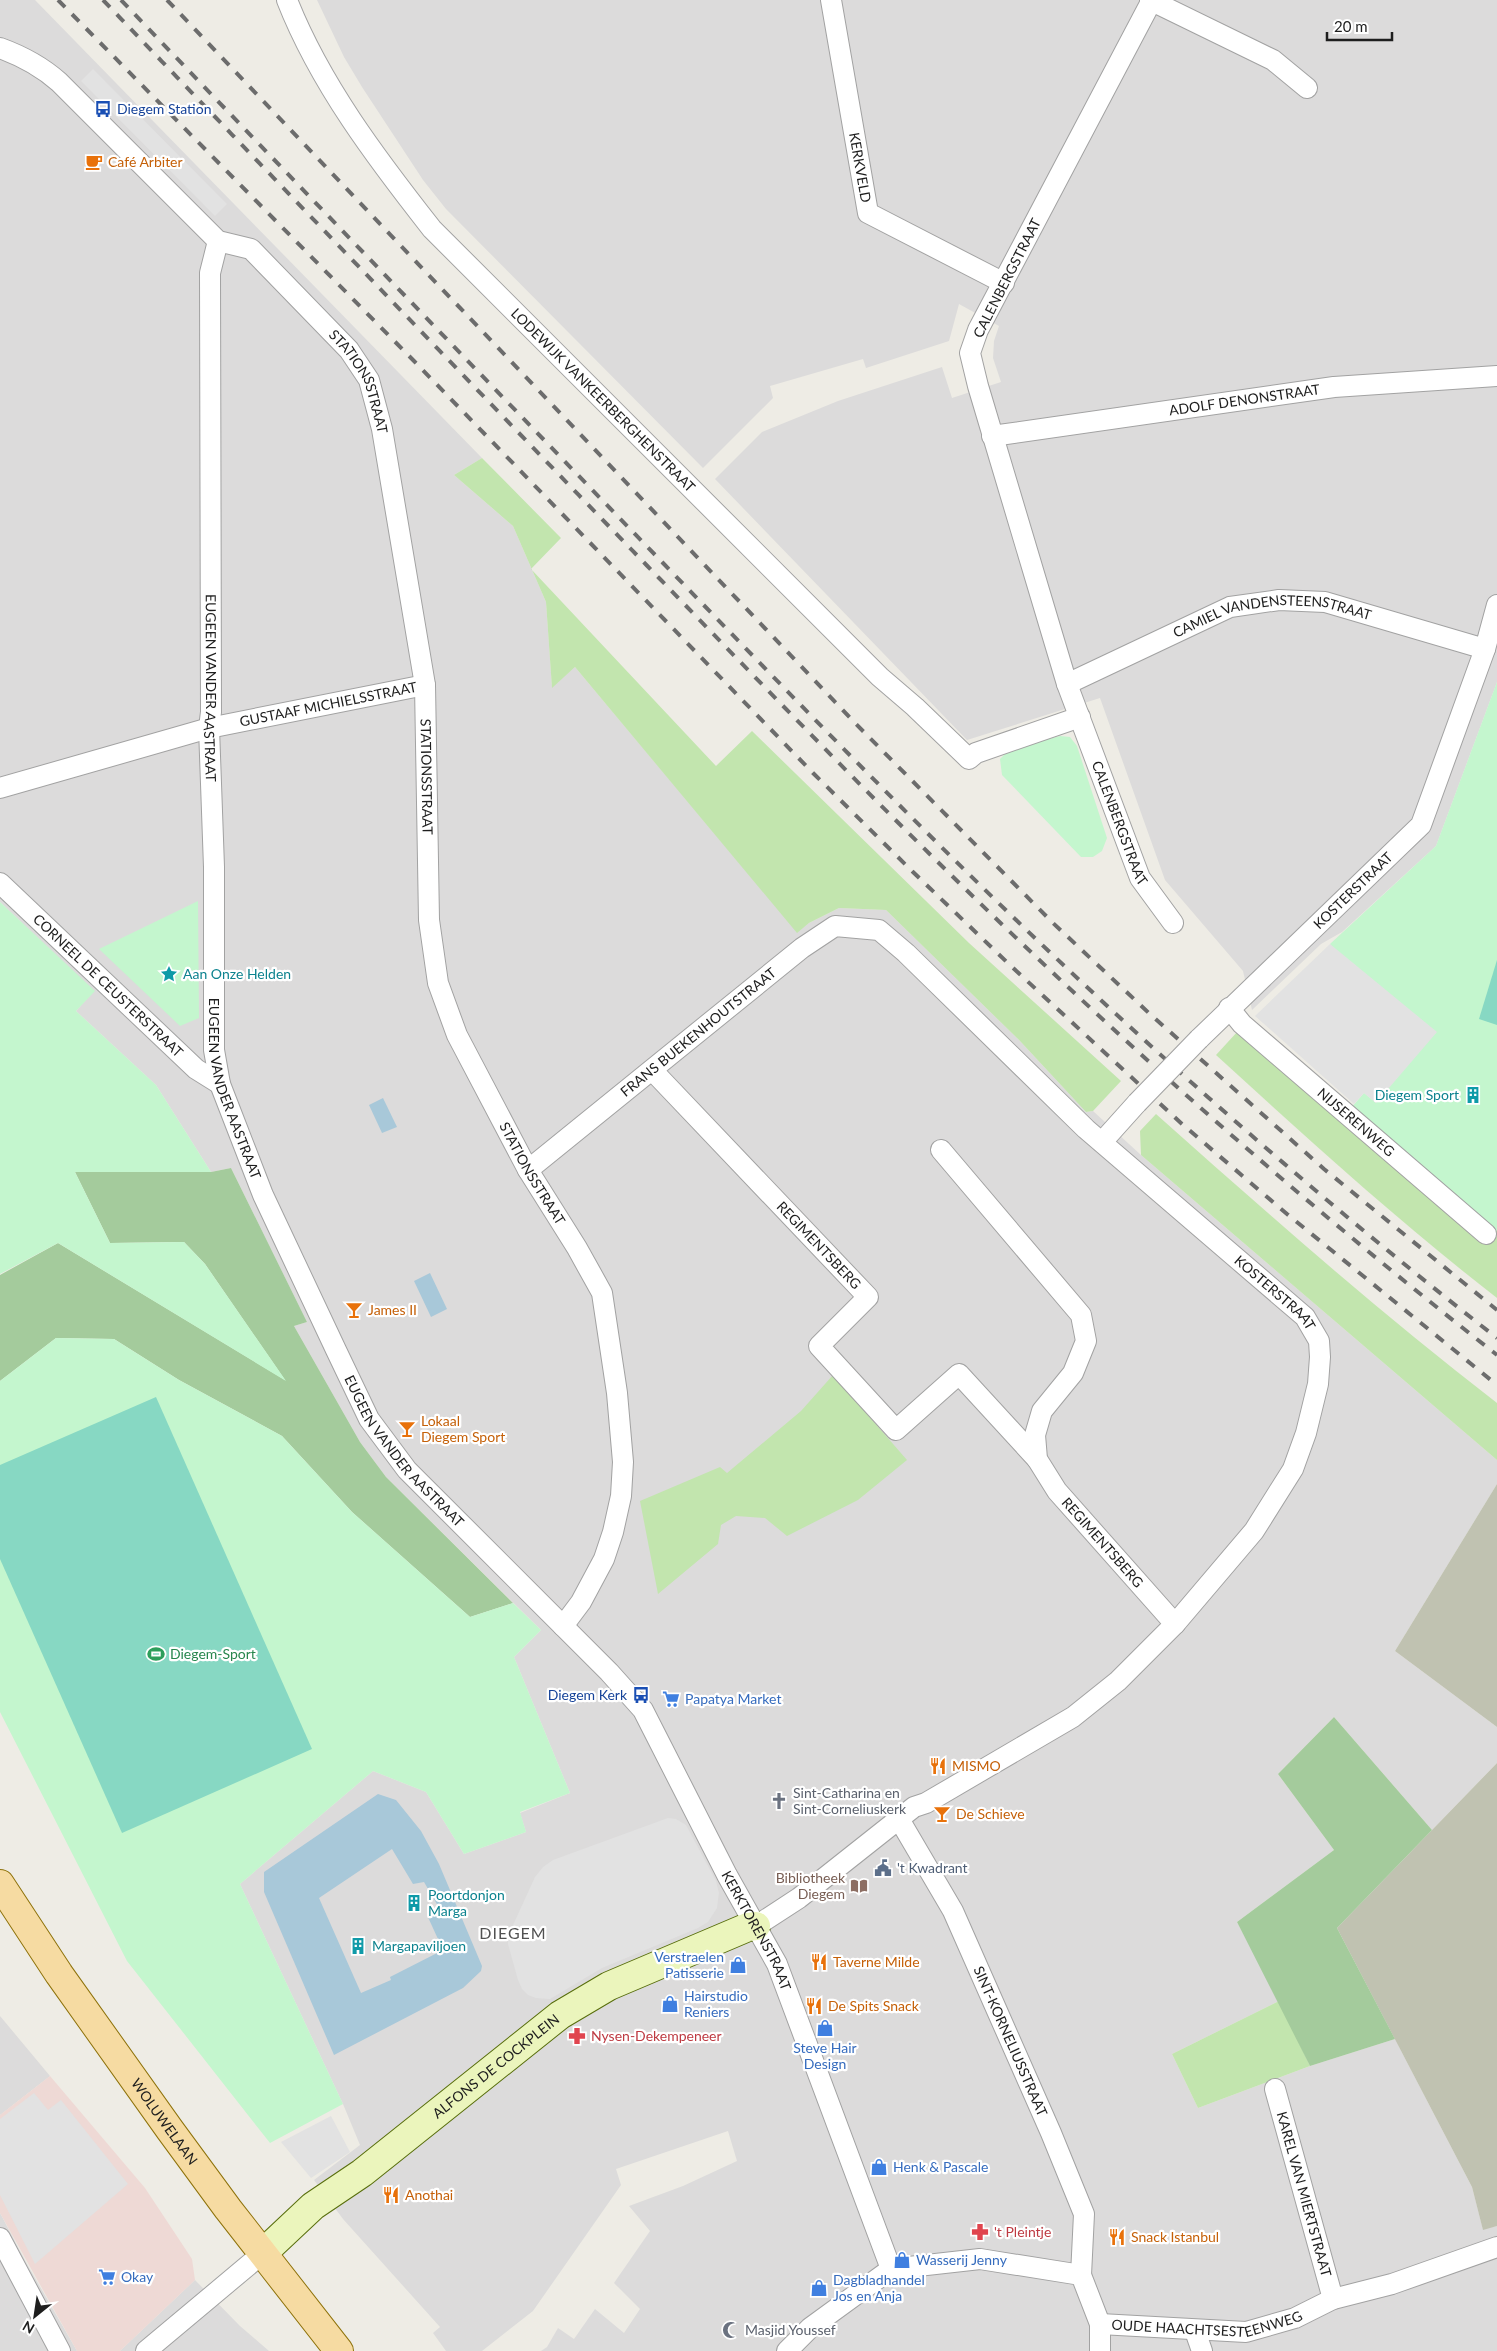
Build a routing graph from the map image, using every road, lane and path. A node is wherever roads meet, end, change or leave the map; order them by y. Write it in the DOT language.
graph roads {
  1 [pos="287,0"];
  2 [pos="831,0"];
  3 [pos="1151,1"];
  4 [pos="0,48"];
  5 [pos="1307,88"];
  6 [pos="218,241"];
  7 [pos="1004,283"];
  8 [pos="1497,376"];
  9 [pos="992,436"];
  10 [pos="1497,605"];
  11 [pos="1486,649"];
  12 [pos="1067,684"];
  13 [pos="425,685"];
  14 [pos="1080,717"];
  15 [pos="209,728"];
  16 [pos="0,788"];
  17 [pos="0,883"];
  18 [pos="1173,923"];
  19 [pos="1229,1008"];
  20 [pos="652,1070"];
  21 [pos="220,1084"];
  22 [pos="1102,1142"];
  23 [pos="941,1150"];
  24 [pos="528,1170"];
  25 [pos="1486,1234"];
  26 [pos="1037,1459"];
  27 [pos="1174,1624"];
  28 [pos="563,1626"];
  29 [pos="899,1819"];
  30 [pos="0,1884"];
  31 [pos="756,1926"];
  32 [pos="1275,2089"];
  33 [pos="0,2238"];
  34 [pos="1497,2247"];
  35 [pos="263,2253"];
  36 [pos="891,2269"];
  37 [pos="1080,2276"];
  38 [pos="1333,2299"];
  39 [pos="1100,2324"];
  40 [pos="1196,2331"];
  41 [pos="60,2351"];
  42 [pos="146,2351"];
  43 [pos="340,2351"];
  44 [pos="787,2351"];
  45 [pos="1100,2351"];
  46 [pos="1202,2351"];
  1 -- 14 [label="street, LODEWIJK VANKEERBERGHENSTRAAT"];
  2 -- 7 [label="street, KERKVELD"];
  3 -- 5 [label="street"];
  3 -- 7 [label="street, CALENBERGSTRAAT"];
  4 -- 6 [label="street"];
  6 -- 13 [label="street, STATIONSSTRAAT"];
  6 -- 15 [label="street, EUGEEN VANDER AASTRAAT"];
  7 -- 9 [label="street, CALENBERGSTRAAT"];
  8 -- 9 [label="street, ADOLF DENONSTRAAT"];
  9 -- 12 [label="street, CALENBERGSTRAAT"];
  10 -- 11 [label="street, KOSTERSTRAAT"];
  11 -- 12 [label="street, CAMIEL VANDENSTEENSTRAAT"];
  11 -- 19 [label="street, KOSTERSTRAAT"];
  12 -- 14 [label="street, CALENBERGSTRAAT"];
  13 -- 15 [label="street, GUSTAAF MICHIELSSTRAAT"];
  13 -- 24 [label="street, STATIONSSTRAAT"];
  14 -- 18 [label="street, CALENBERGSTRAAT"];
  15 -- 16 [label="street, GUSTAAF MICHIELSSTRAAT"];
  15 -- 21 [label="street, EUGEEN VANDER AASTRAAT"];
  17 -- 21 [label="street, CORNEEL DE CEUSTERSTRAAT"];
  19 -- 22 [label="street, KOSTERSTRAAT, bridge"];
  19 -- 25 [label="street, NIJSERENWEG"];
  20 -- 22 [label="street, FRANS BUEKENHOUTSTRAAT"];
  20 -- 24 [label="street, FRANS BUEKENHOUTSTRAAT"];
  20 -- 26 [label="street, REGIMENTSBERG"];
  21 -- 28 [label="street, EUGEEN VANDER AASTRAAT"];
  22 -- 27 [label="street, KOSTERSTRAAT"];
  23 -- 26 [label="street, REGIMENTSBERG"];
  24 -- 28 [label="street, STATIONSSTRAAT"];
  26 -- 27 [label="street, REGIMENTSBERG"];
  27 -- 29 [label="street, KOSTERSTRAAT"];
  28 -- 31 [label="street, KERKTORENSTRAAT"];
  29 -- 31 [label="street, KOSTERSTRAAT"];
  29 -- 37 [label="street, SINT-KORNELIUSSTRAAT"];
  30 -- 35 [label="main road, WOLUWELAAN"];
  31 -- 35 [label="street, ALFONS DE COCKPLEIN"];
  31 -- 36 [label="street, KERKTORENSTRAAT"];
  32 -- 38 [label="street, KAREL VAN MIERTSTRAAT"];
  33 -- 41 [label="street"];
  34 -- 38 [label="street, OUDE HAACHTSESTEENWEG"];
  35 -- 42 [label="street"];
  35 -- 43 [label="main road, WOLUWELAAN"];
  36 -- 37 [label="street"];
  36 -- 44 [label="street"];
  37 -- 39 [label="street, OUDE HAACHTSESTEENWEG"];
  38 -- 40 [label="street, OUDE HAACHTSESTEENWEG"];
  39 -- 40 [label="street, OUDE HAACHTSESTEENWEG"];
  39 -- 45 [label="street"];
  40 -- 46 [label="street"];
}
